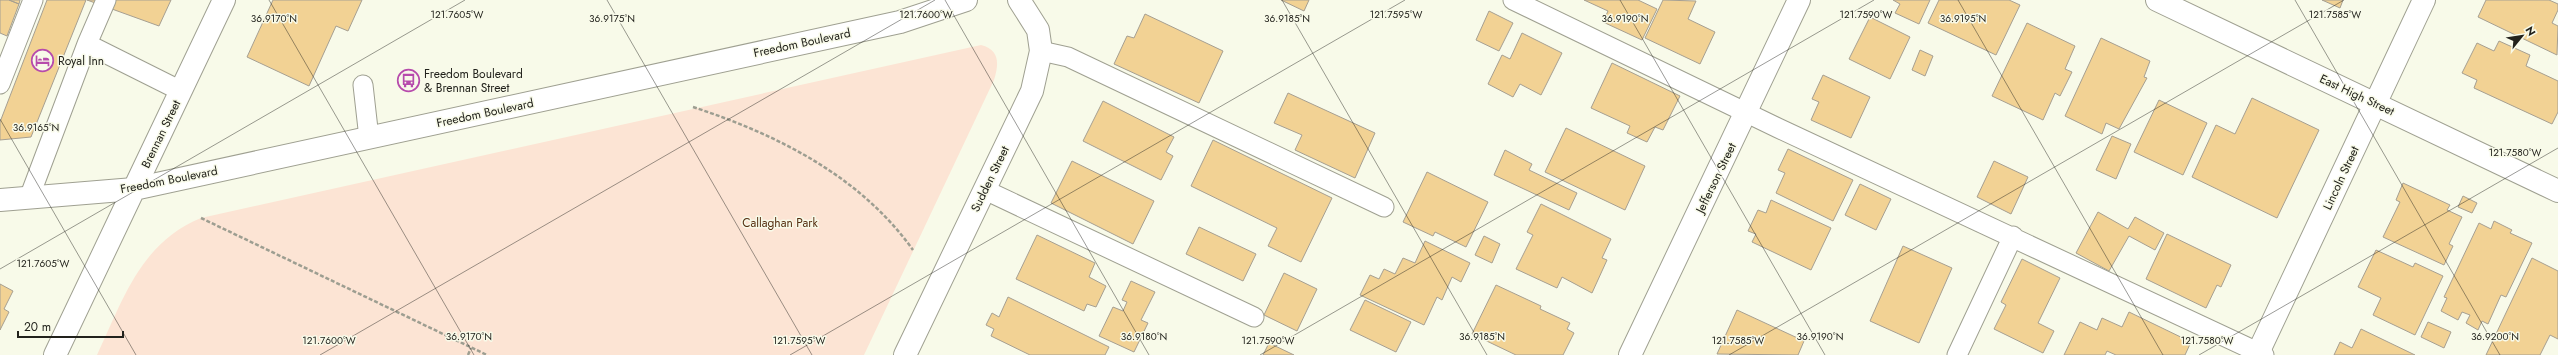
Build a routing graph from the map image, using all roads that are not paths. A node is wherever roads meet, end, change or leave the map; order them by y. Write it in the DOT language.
graph roads {
  1 [pos="33,0"];
  2 [pos="106,0"];
  3 [pos="224,0"];
  4 [pos="966,0"];
  5 [pos="1019,0"];
  6 [pos="1513,0"];
  7 [pos="1799,0"];
  8 [pos="2157,0"];
  9 [pos="2424,0"];
  10 [pos="87,44"];
  11 [pos="1041,51"];
  12 [pos="0,84"];
  13 [pos="363,85"];
  14 [pos="181,91"];
  15 [pos="2375,104"];
  16 [pos="1747,113"];
  17 [pos="369,138"];
  18 [pos="134,189"];
  19 [pos="985,190"];
  20 [pos="2558,191"];
  21 [pos="29,198"];
  22 [pos="0,200"];
  23 [pos="1384,207"];
  24 [pos="2013,236"];
  25 [pos="1254,317"];
  26 [pos="2260,354"];
  27 [pos="55,355"];
  28 [pos="905,355"];
  29 [pos="1630,355"];
  30 [pos="1957,355"];
  1 -- 12 [label="lane"];
  2 -- 10 [label="lane"];
  3 -- 14 [label="street, Brennan Street"];
  4 -- 17 [label="street, Freedom Boulevard"];
  5 -- 11 [label="street, Sudden Street"];
  6 -- 16 [label="lane"];
  7 -- 16 [label="street, Jefferson Street"];
  8 -- 15 [label="street, East High Street"];
  9 -- 15 [label="street, Lincoln Street"];
  10 -- 14 [label="lane"];
  10 -- 21 [label="lane"];
  11 -- 19 [label="street, Sudden Street"];
  11 -- 23 [label="lane"];
  13 -- 17 [label="lane"];
  14 -- 18 [label="street, Brennan Street"];
  15 -- 20 [label="street, East High Street"];
  15 -- 26 [label="street, Lincoln Street"];
  16 -- 24 [label="lane"];
  16 -- 29 [label="street, Jefferson Street"];
  17 -- 18 [label="street, Freedom Boulevard"];
  18 -- 21 [label="street, Freedom Boulevard"];
  18 -- 27 [label="street, Brennan Street"];
  19 -- 25 [label="lane"];
  19 -- 28 [label="street, Sudden Street"];
  21 -- 22 [label="street, Freedom Boulevard"];
  24 -- 26 [label="lane"];
  24 -- 30 [label="lane"];
}
